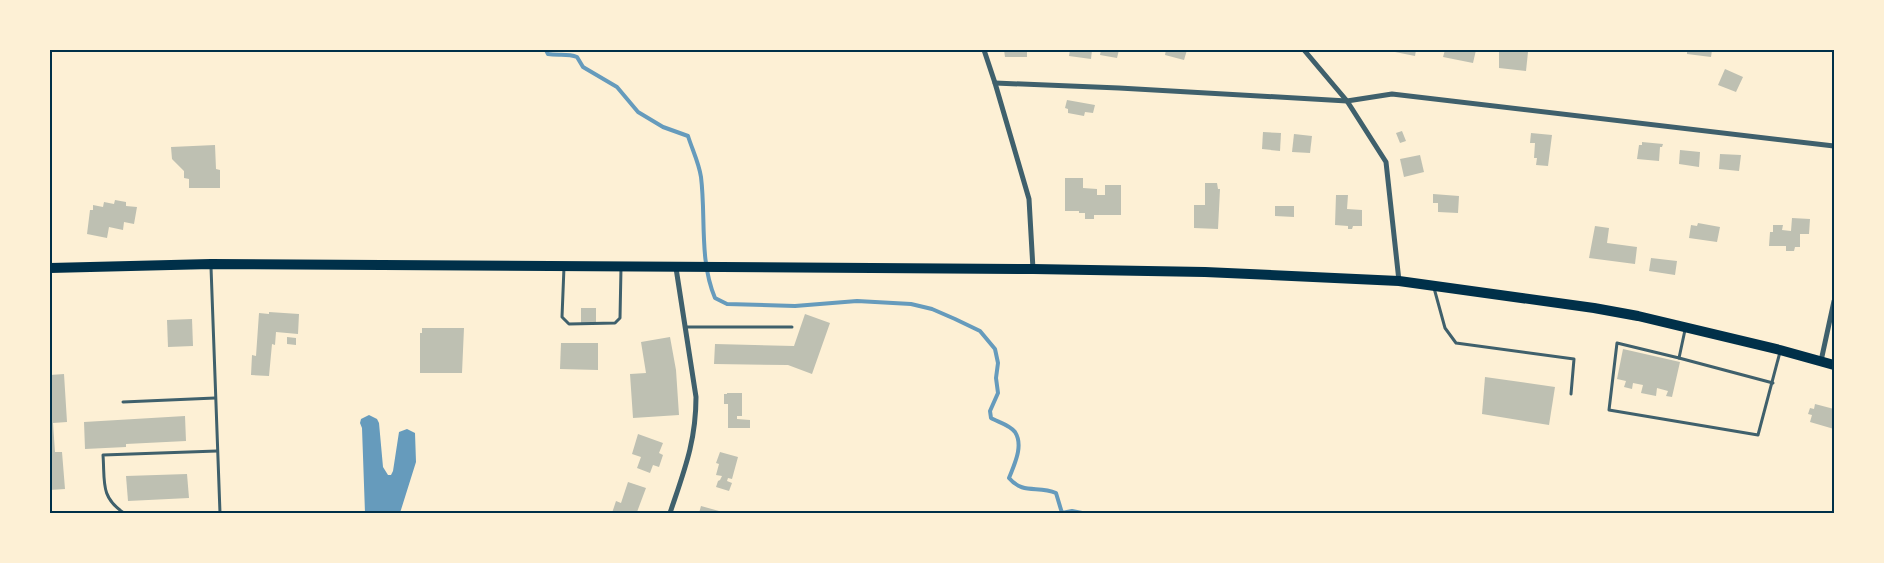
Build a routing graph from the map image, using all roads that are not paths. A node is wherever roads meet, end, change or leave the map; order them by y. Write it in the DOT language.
graph roads {
  1 [pos="984,50"];
  2 [pos="1304,50"];
  3 [pos="995,84"];
  4 [pos="1347,101"];
  5 [pos="1834,146"];
  6 [pos="211,264"];
  7 [pos="564,266"];
  8 [pos="622,267"];
  9 [pos="50,268"];
  10 [pos="676,268"];
  11 [pos="1033,269"];
  12 [pos="1399,281"];
  13 [pos="1434,285"];
  14 [pos="1834,301"];
  15 [pos="686,327"];
  16 [pos="792,327"];
  17 [pos="1686,327"];
  18 [pos="1780,350"];
  19 [pos="1678,358"];
  20 [pos="1821,361"];
  21 [pos="1834,366"];
  22 [pos="1773,383"];
  23 [pos="1571,394"];
  24 [pos="215,398"];
  25 [pos="124,402"];
  26 [pos="217,451"];
  27 [pos="124,513"];
  28 [pos="220,513"];
  29 [pos="670,513"];
  1 -- 3 [label="street"];
  2 -- 4 [label="street"];
  3 -- 4 [label="street"];
  3 -- 11 [label="street"];
  4 -- 5 [label="street"];
  4 -- 12 [label="street"];
  6 -- 7 [label="highway"];
  6 -- 9 [label="highway"];
  6 -- 24 [label="lane"];
  7 -- 8 [label="highway"];
  7 -- 8 [label="lane"];
  8 -- 10 [label="highway"];
  10 -- 11 [label="highway"];
  10 -- 15 [label="street"];
  11 -- 12 [label="highway"];
  12 -- 13 [label="highway"];
  13 -- 17 [label="highway"];
  13 -- 23 [label="lane"];
  14 -- 20 [label="street"];
  15 -- 16 [label="lane"];
  15 -- 29 [label="street"];
  17 -- 18 [label="highway"];
  17 -- 19 [label="lane"];
  18 -- 20 [label="highway"];
  18 -- 22 [label="lane"];
  19 -- 22 [label="lane"];
  19 -- 22 [label="lane"];
  20 -- 21 [label="highway"];
  24 -- 25 [label="lane"];
  24 -- 26 [label="lane"];
  26 -- 27 [label="lane"];
  26 -- 28 [label="lane"];
}
